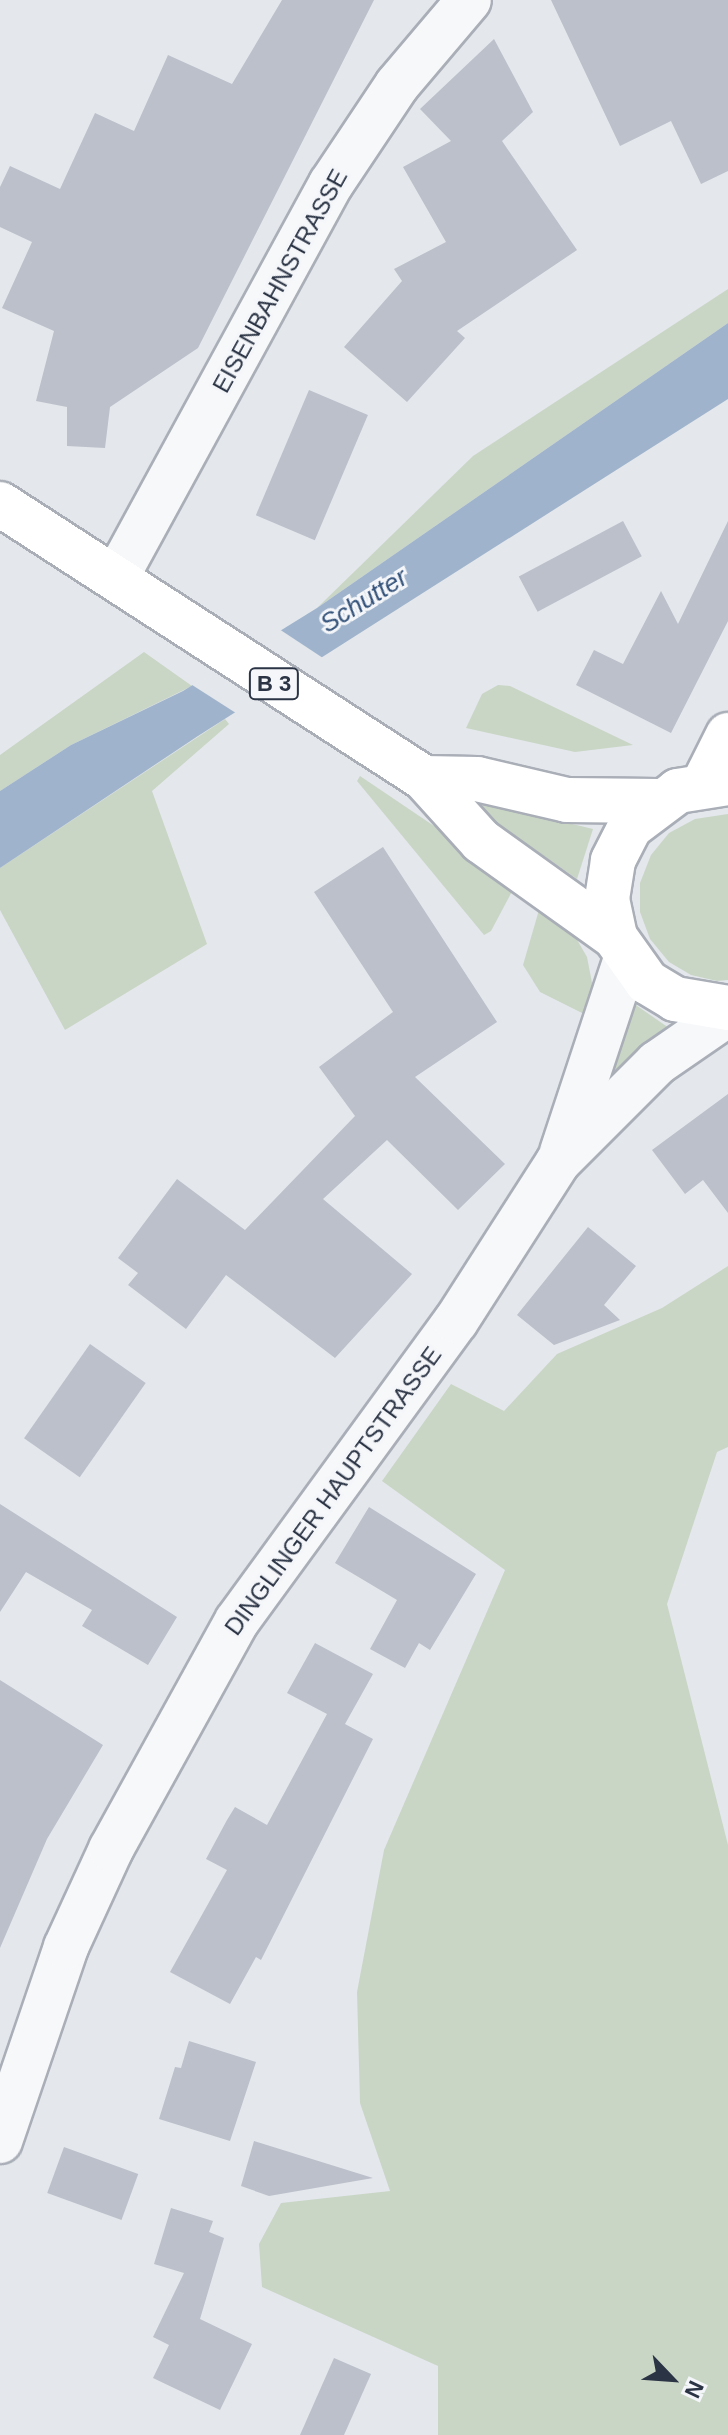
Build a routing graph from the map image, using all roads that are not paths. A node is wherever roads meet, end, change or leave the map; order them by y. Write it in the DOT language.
graph roads {
  1 [pos="469,0"];
  2 [pos="0,504"];
  3 [pos="116,578"];
  4 [pos="728,735"];
  5 [pos="424,778"];
  6 [pos="716,784"];
  7 [pos="658,801"];
  8 [pos="620,947"];
  9 [pos="728,1008"];
  10 [pos="728,1014"];
  11 [pos="558,1162"];
  12 [pos="0,2141"];
  1 -- 3 [label="street, EISENBAHNSTRASSE"];
  2 -- 3 [label="main road, B 3"];
  3 -- 5 [label="main road, B 3"];
  4 -- 6 [label="main road"];
  5 -- 7 [label="main road, B 3"];
  5 -- 8 [label="main road, B 3"];
  6 -- 7 [label="main road, B 3"];
  7 -- 8 [label="main road"];
  8 -- 9 [label="main road, B 3"];
  8 -- 11 [label="street, DINGLINGER HAUPTSTRASSE"];
  10 -- 11 [label="street, DINGLINGER HAUPTSTRASSE"];
  11 -- 12 [label="street, DINGLINGER HAUPTSTRASSE"];
}
